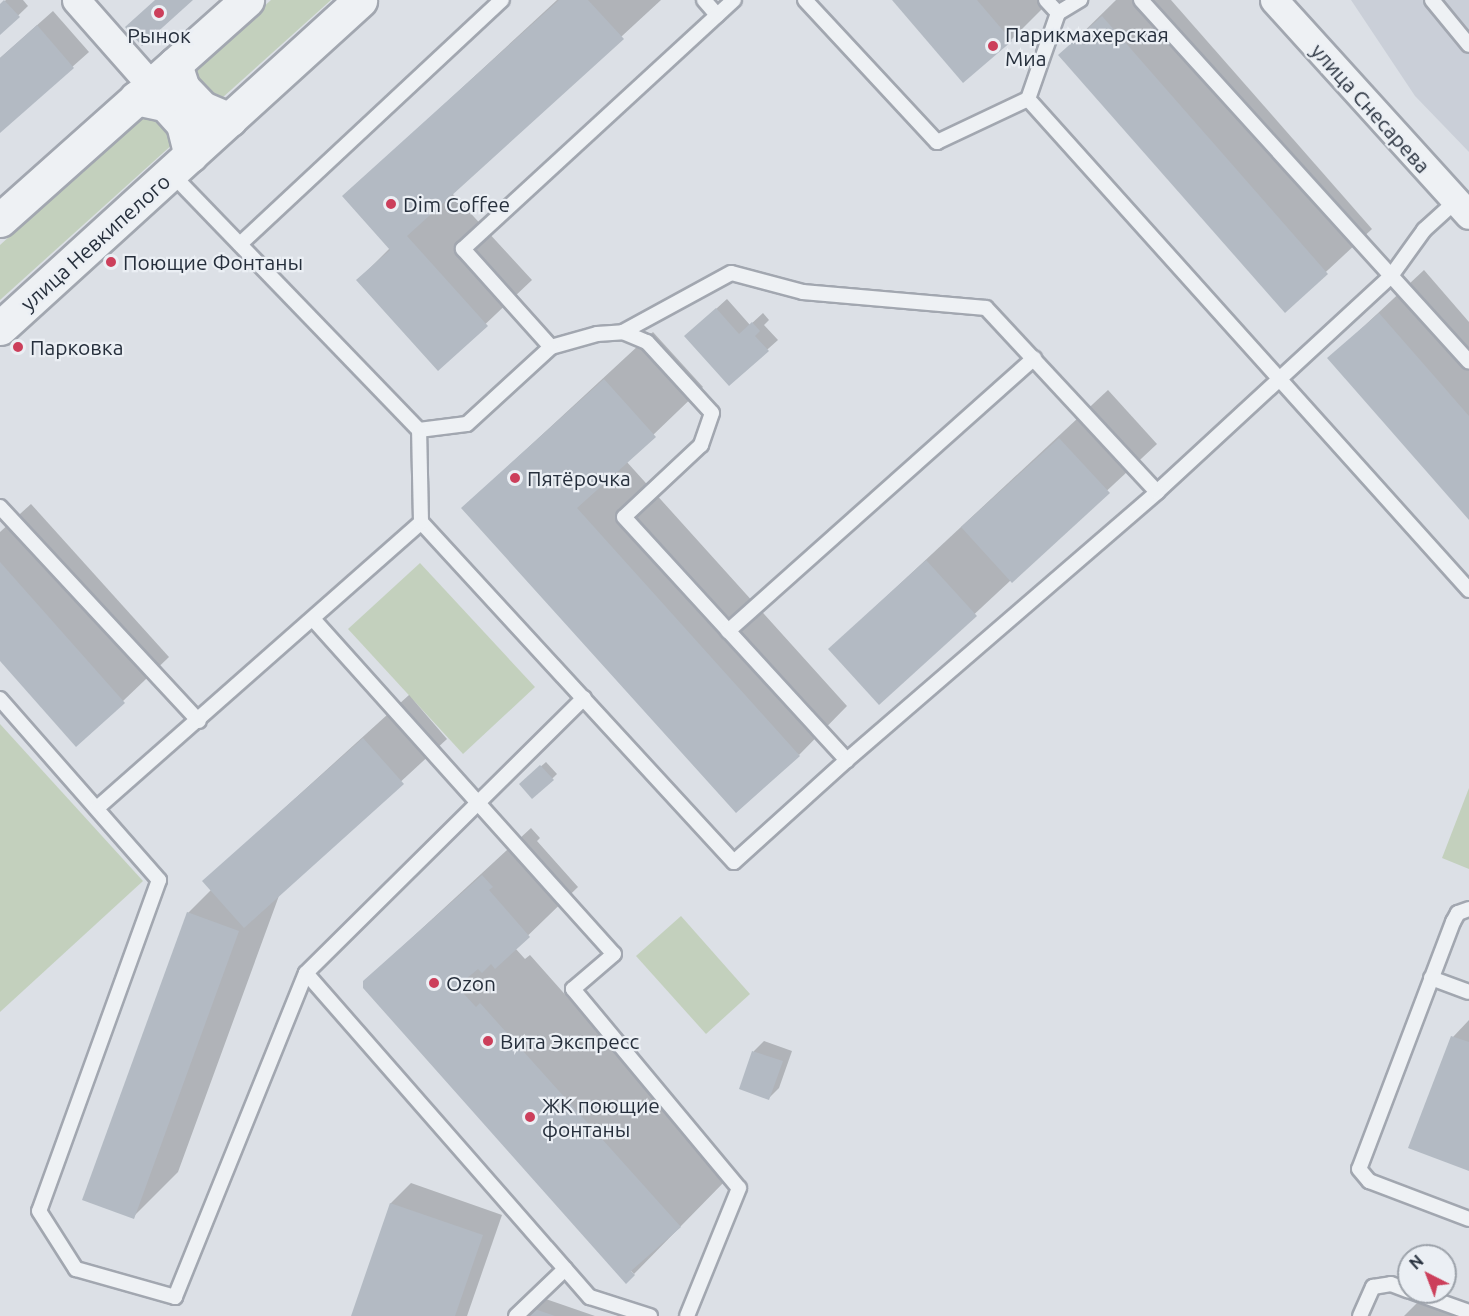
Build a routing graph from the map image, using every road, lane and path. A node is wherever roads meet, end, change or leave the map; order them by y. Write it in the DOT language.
graph roads {
  1 [pos="76,0"];
  2 [pos="247,0"];
  3 [pos="360,0"];
  4 [pos="502,0"];
  5 [pos="704,0"];
  6 [pos="734,0"];
  7 [pos="805,0"];
  8 [pos="1046,0"];
  9 [pos="1080,0"];
  10 [pos="1142,0"];
  11 [pos="1274,0"];
  12 [pos="1432,0"];
  13 [pos="1058,13"];
  14 [pos="717,15"];
  15 [pos="1469,45"];
  16 [pos="154,82"];
  17 [pos="1028,99"];
  18 [pos="230,120"];
  19 [pos="181,164"];
  20 [pos="1462,208"];
  21 [pos="0,220"];
  22 [pos="240,244"];
  23 [pos="1390,276"];
  24 [pos="0,328"];
  25 [pos="623,332"];
  26 [pos="551,347"];
  27 [pos="1034,358"];
  28 [pos="1469,362"];
  29 [pos="1280,380"];
  30 [pos="419,430"];
  31 [pos="1157,492"];
  32 [pos="0,507"];
  33 [pos="421,522"];
  34 [pos="1469,590"];
  35 [pos="313,619"];
  36 [pos="728,631"];
  37 [pos="0,699"];
  38 [pos="584,699"];
  39 [pos="199,721"];
  40 [pos="847,760"];
  41 [pos="480,803"];
  42 [pos="97,808"];
  43 [pos="1469,909"];
  44 [pos="306,973"];
  45 [pos="1431,978"];
  46 [pos="1469,992"];
  47 [pos="1469,1219"];
  48 [pos="565,1269"];
  49 [pos="1397,1286"];
  50 [pos="1447,1304"];
  51 [pos="1469,1312"];
  52 [pos="516,1316"];
  53 [pos="651,1316"];
  54 [pos="687,1316"];
  55 [pos="1360,1316"];
  1 -- 16 [label="street"];
  2 -- 16 [label="street"];
  3 -- 18 [label="street, улица Невкипелого"];
  4 -- 22 [label="lane"];
  5 -- 14 [label="lane"];
  6 -- 14 [label="lane"];
  7 -- 17 [label="lane"];
  8 -- 13 [label="lane"];
  9 -- 13 [label="lane"];
  10 -- 23 [label="lane"];
  11 -- 20 [label="street, улица Снесарева"];
  12 -- 15 [label="lane"];
  13 -- 17 [label="lane"];
  14 -- 26 [label="lane"];
  16 -- 18 [label="street"];
  16 -- 19 [label="street"];
  16 -- 21 [label="street"];
  17 -- 29 [label="lane"];
  18 -- 19 [label="street, улица Невкипелого"];
  19 -- 22 [label="lane"];
  19 -- 24 [label="street, улица Невкипелого"];
  20 -- 23 [label="lane"];
  22 -- 30 [label="lane"];
  23 -- 28 [label="lane"];
  23 -- 29 [label="lane"];
  25 -- 26 [label="lane"];
  25 -- 27 [label="lane"];
  25 -- 36 [label="lane"];
  26 -- 30 [label="lane"];
  27 -- 31 [label="lane"];
  27 -- 36 [label="lane"];
  29 -- 31 [label="lane"];
  29 -- 34 [label="lane"];
  30 -- 33 [label="lane"];
  31 -- 40 [label="lane"];
  32 -- 39 [label="lane"];
  33 -- 35 [label="lane"];
  33 -- 38 [label="lane"];
  35 -- 39 [label="lane"];
  35 -- 41 [label="lane"];
  36 -- 40 [label="lane"];
  37 -- 42 [label="lane"];
  38 -- 40 [label="lane"];
  38 -- 41 [label="lane"];
  39 -- 42 [label="lane"];
  41 -- 44 [label="lane"];
  41 -- 54 [label="lane"];
  42 -- 44 [label="lane"];
  43 -- 45 [label="lane"];
  44 -- 48 [label="lane"];
  45 -- 46 [label="lane"];
  45 -- 47 [label="lane"];
  48 -- 52 [label="lane"];
  48 -- 53 [label="lane"];
  49 -- 55 [label="lane"];
  50 -- 51 [label="lane"];
}
